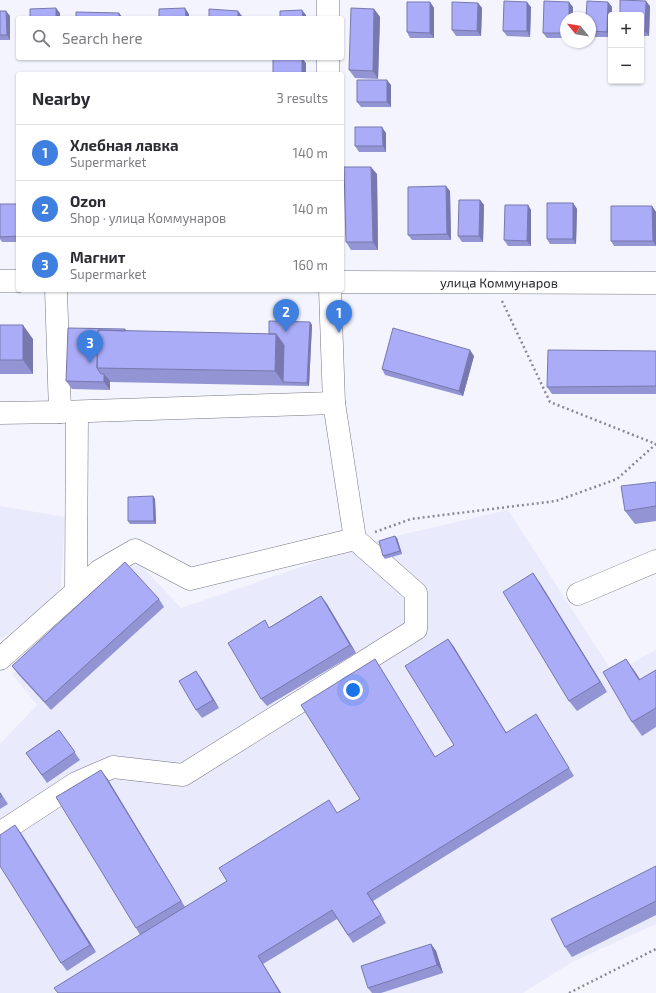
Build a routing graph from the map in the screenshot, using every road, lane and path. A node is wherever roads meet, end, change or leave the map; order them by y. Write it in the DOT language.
graph roads {
  1 [pos="328,0"];
  2 [pos="328,16"];
  3 [pos="328,60"];
  4 [pos="328,72"];
  5 [pos="0,281"];
  6 [pos="16,281"];
  7 [pos="344,282"];
  8 [pos="493,282"];
  9 [pos="656,283"];
  10 [pos="56,292"];
  11 [pos="330,292"];
  12 [pos="334,403"];
  13 [pos="69,412"];
  14 [pos="0,413"];
  15 [pos="656,444"];
  16 [pos="354,539"];
  17 [pos="656,561"];
  18 [pos="76,591"];
  19 [pos="578,594"];
  20 [pos="0,659"];
  21 [pos="0,833"];
  22 [pos="656,949"];
  23 [pos="569,993"];
  1 -- 2 [label="street"];
  3 -- 4 [label="street"];
  5 -- 6 [label="street"];
  7 -- 8 [label="street, улица Коммунаров"];
  8 -- 9 [label="street, улица Коммунаров"];
  8 -- 15 [label="path"];
  10 -- 13 [label="street"];
  11 -- 12 [label="street"];
  12 -- 13 [label="street"];
  12 -- 16 [label="street"];
  13 -- 14 [label="street"];
  13 -- 18 [label="street"];
  15 -- 16 [label="path"];
  16 -- 18 [label="street"];
  16 -- 21 [label="street"];
  17 -- 19 [label="street"];
  18 -- 20 [label="street"];
  22 -- 23 [label="path"];
}
